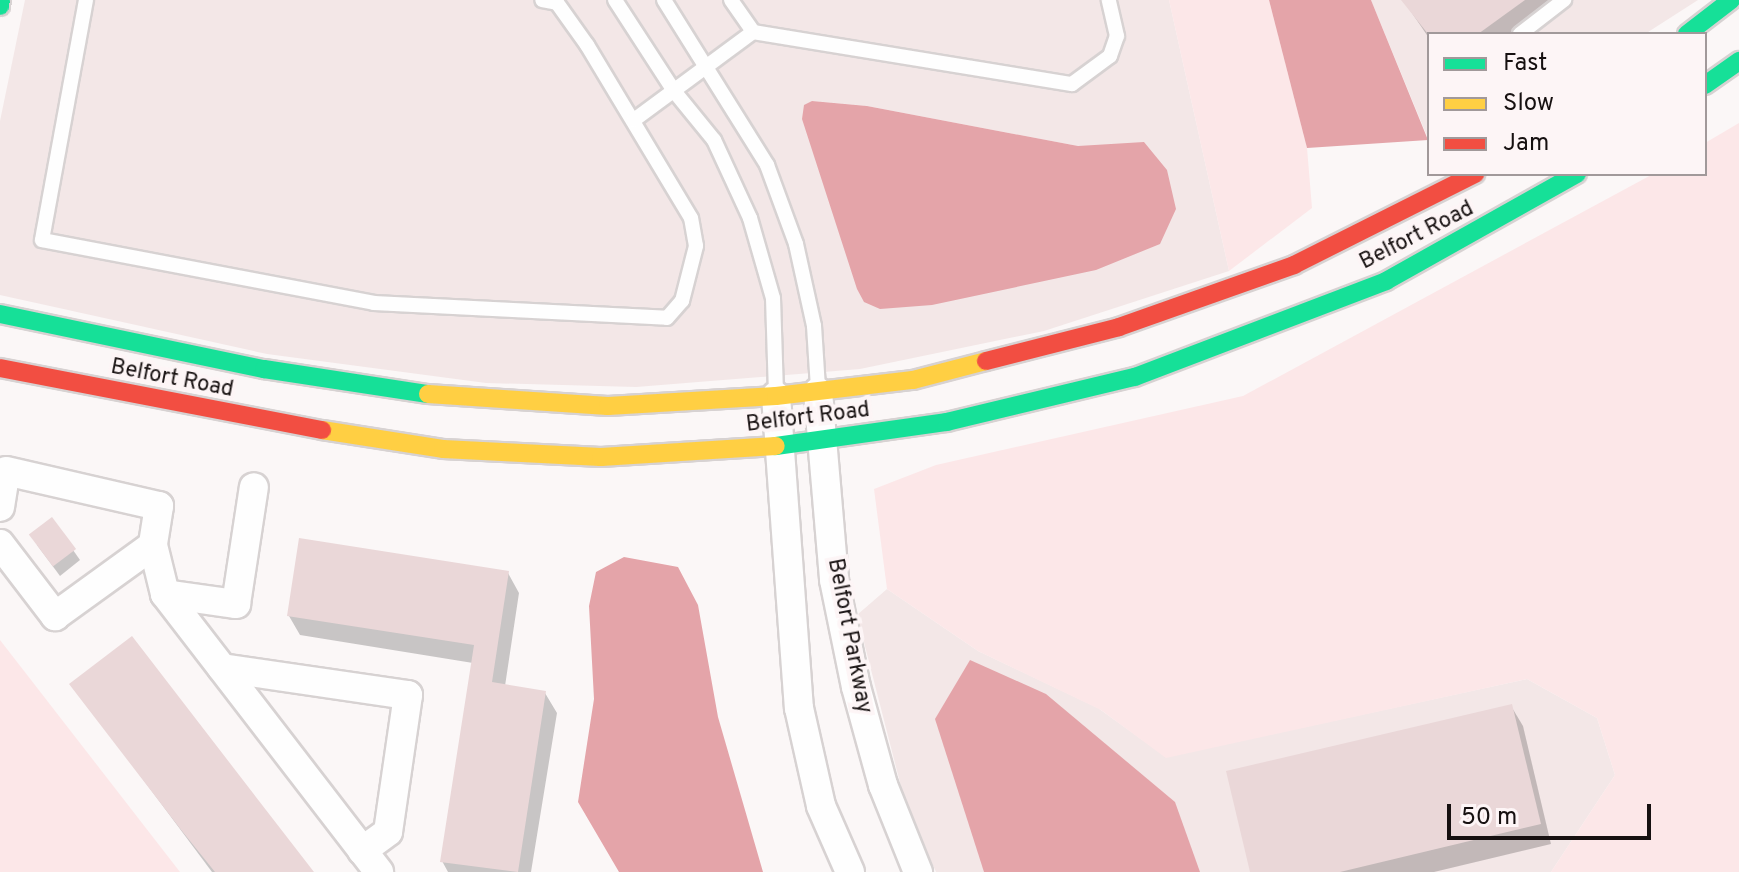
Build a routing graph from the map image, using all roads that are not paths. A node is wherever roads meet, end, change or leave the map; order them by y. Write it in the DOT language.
graph roads {
  1 [pos="1,0"];
  2 [pos="86,0"];
  3 [pos="542,0"];
  4 [pos="615,0"];
  5 [pos="664,0"];
  6 [pos="731,0"];
  7 [pos="1109,0"];
  8 [pos="1564,0"];
  9 [pos="1731,0"];
  10 [pos="0,6"];
  11 [pos="753,32"];
  12 [pos="1523,32"];
  13 [pos="1690,32"];
  14 [pos="1739,61"];
  15 [pos="709,67"];
  16 [pos="1707,84"];
  17 [pos="674,91"];
  18 [pos="634,120"];
  19 [pos="1471,176"];
  20 [pos="1573,176"];
  21 [pos="0,314"];
  22 [pos="0,368"];
  23 [pos="818,392"];
  24 [pos="776,396"];
  25 [pos="822,443"];
  26 [pos="779,448"];
  27 [pos="254,487"];
  28 [pos="0,507"];
  29 [pos="0,544"];
  30 [pos="153,545"];
  31 [pos="165,594"];
  32 [pos="222,668"];
  33 [pos="370,861"];
  34 [pos="850,872"];
  35 [pos="918,872"];
  1 -- 10 [label="street"];
  2 -- 18 [label="lane"];
  3 -- 18 [label="lane"];
  4 -- 17 [label="lane"];
  5 -- 15 [label="lane"];
  6 -- 11 [label="lane"];
  7 -- 11 [label="lane"];
  8 -- 12 [label="lane"];
  9 -- 13 [label="street"];
  11 -- 15 [label="lane"];
  14 -- 16 [label="street"];
  15 -- 17 [label="lane"];
  15 -- 23 [label="lane"];
  17 -- 18 [label="lane"];
  17 -- 24 [label="lane"];
  19 -- 23 [label="street, Belfort Road"];
  20 -- 25 [label="street, Belfort Road"];
  21 -- 24 [label="street, Belfort Road"];
  22 -- 26 [label="street, Belfort Road"];
  23 -- 24 [label="street, Belfort Road"];
  23 -- 25 [label="street, Belfort Parkway"];
  24 -- 26 [label="street"];
  25 -- 26 [label="street, Belfort Road"];
  25 -- 35 [label="street, Belfort Parkway"];
  26 -- 34 [label="street"];
  27 -- 31 [label="street"];
  28 -- 30 [label="street"];
  29 -- 30 [label="street"];
  30 -- 31 [label="street"];
  31 -- 32 [label="street"];
  32 -- 33 [label="street"];
  32 -- 33 [label="street"];
}
